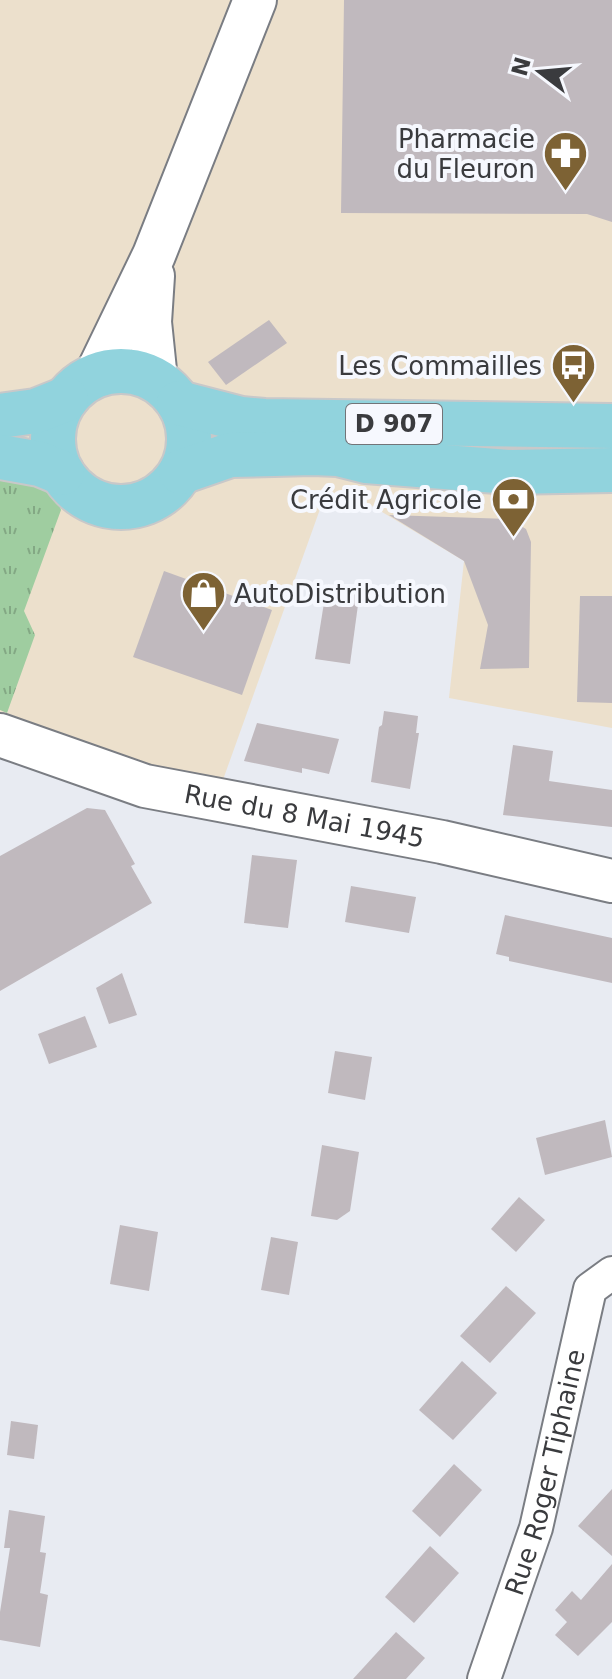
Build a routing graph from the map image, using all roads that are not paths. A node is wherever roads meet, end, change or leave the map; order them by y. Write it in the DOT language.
graph roads {
  1 [pos="255,0"];
  2 [pos="154,255"];
  3 [pos="81,387"];
  4 [pos="167,391"];
  5 [pos="0,416"];
  6 [pos="612,426"];
  7 [pos="0,457"];
  8 [pos="612,470"];
  9 [pos="181,472"];
  10 [pos="62,473"];
  11 [pos="0,736"];
  12 [pos="612,881"];
  13 [pos="612,1273"];
  14 [pos="484,1679"];
  1 -- 2 [label="street"];
  2 -- 3 [label="street"];
  2 -- 4 [label="street"];
  3 -- 4 [label="main road"];
  3 -- 5 [label="main road"];
  3 -- 10 [label="main road"];
  4 -- 6 [label="main road, D 907"];
  4 -- 9 [label="main road"];
  7 -- 10 [label="main road"];
  8 -- 9 [label="main road, D 907"];
  9 -- 10 [label="main road"];
  11 -- 12 [label="street, Rue du 8 Mai 1945"];
  13 -- 14 [label="street, Rue Roger Tiphaine"];
}
